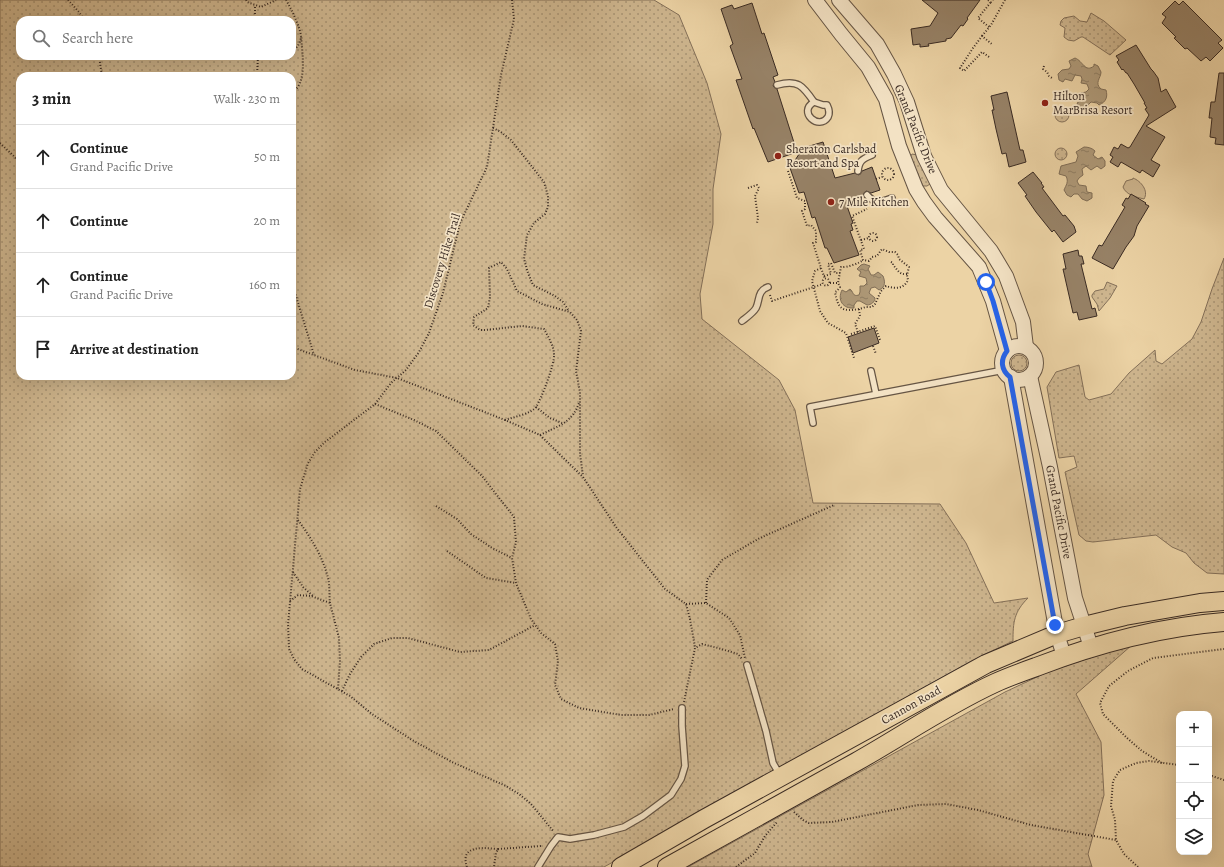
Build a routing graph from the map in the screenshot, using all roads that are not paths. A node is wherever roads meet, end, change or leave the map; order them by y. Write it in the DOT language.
graph roads {
  1 [pos="815,0"];
  2 [pos="839,0"];
  3 [pos="777,85"];
  4 [pos="814,102"];
  5 [pos="872,155"];
  6 [pos="858,171"];
  7 [pos="943,192"];
  8 [pos="867,195"];
  9 [pos="892,198"];
  10 [pos="924,202"];
  11 [pos="1004,273"];
  12 [pos="986,282"];
  13 [pos="768,287"];
  14 [pos="742,321"];
  15 [pos="1026,347"];
  16 [pos="1007,351"];
  17 [pos="871,371"];
  18 [pos="1007,373"];
  19 [pos="1030,376"];
  20 [pos="876,394"];
  21 [pos="813,423"];
  22 [pos="1050,467"];
  23 [pos="1028,472"];
  24 [pos="1224,601"];
  25 [pos="1224,622"];
  26 [pos="1084,626"];
  27 [pos="1057,634"];
  28 [pos="1091,648"];
  29 [pos="1064,656"];
  30 [pos="747,664"];
  31 [pos="682,708"];
  32 [pos="781,777"];
  33 [pos="538,867"];
  34 [pos="621,867"];
  35 [pos="667,867"];
  1 -- 10 [label="street, Grand Pacific Drive"];
  2 -- 7 [label="street, Grand Pacific Drive"];
  3 -- 4 [label="lane"];
  5 -- 6 [label="lane"];
  7 -- 10 [label="street"];
  7 -- 11 [label="street, Grand Pacific Drive"];
  8 -- 9 [label="lane"];
  10 -- 12 [label="street, Grand Pacific Drive"];
  11 -- 12 [label="street"];
  11 -- 15 [label="street, Grand Pacific Drive"];
  12 -- 16 [label="street, Grand Pacific Drive"];
  13 -- 14 [label="lane"];
  15 -- 16 [label="street"];
  15 -- 19 [label="street"];
  16 -- 18 [label="street"];
  17 -- 20 [label="lane"];
  18 -- 19 [label="street"];
  18 -- 20 [label="lane"];
  18 -- 23 [label="street, Grand Pacific Drive"];
  19 -- 22 [label="street, Grand Pacific Drive"];
  20 -- 21 [label="lane"];
  22 -- 23 [label="street"];
  22 -- 26 [label="street, Grand Pacific Drive"];
  23 -- 27 [label="street, Grand Pacific Drive"];
  24 -- 26 [label="main road, Cannon Road"];
  25 -- 28 [label="main road, Cannon Road"];
  26 -- 27 [label="main road, Cannon Road"];
  26 -- 28 [label="street, Grand Pacific Drive"];
  27 -- 29 [label="street, Grand Pacific Drive"];
  27 -- 32 [label="main road, Cannon Road"];
  28 -- 29 [label="main road, Cannon Road"];
  29 -- 35 [label="main road, Cannon Road"];
  30 -- 32 [label="lane"];
  31 -- 33 [label="lane"];
  32 -- 34 [label="main road, Cannon Road"];
}
